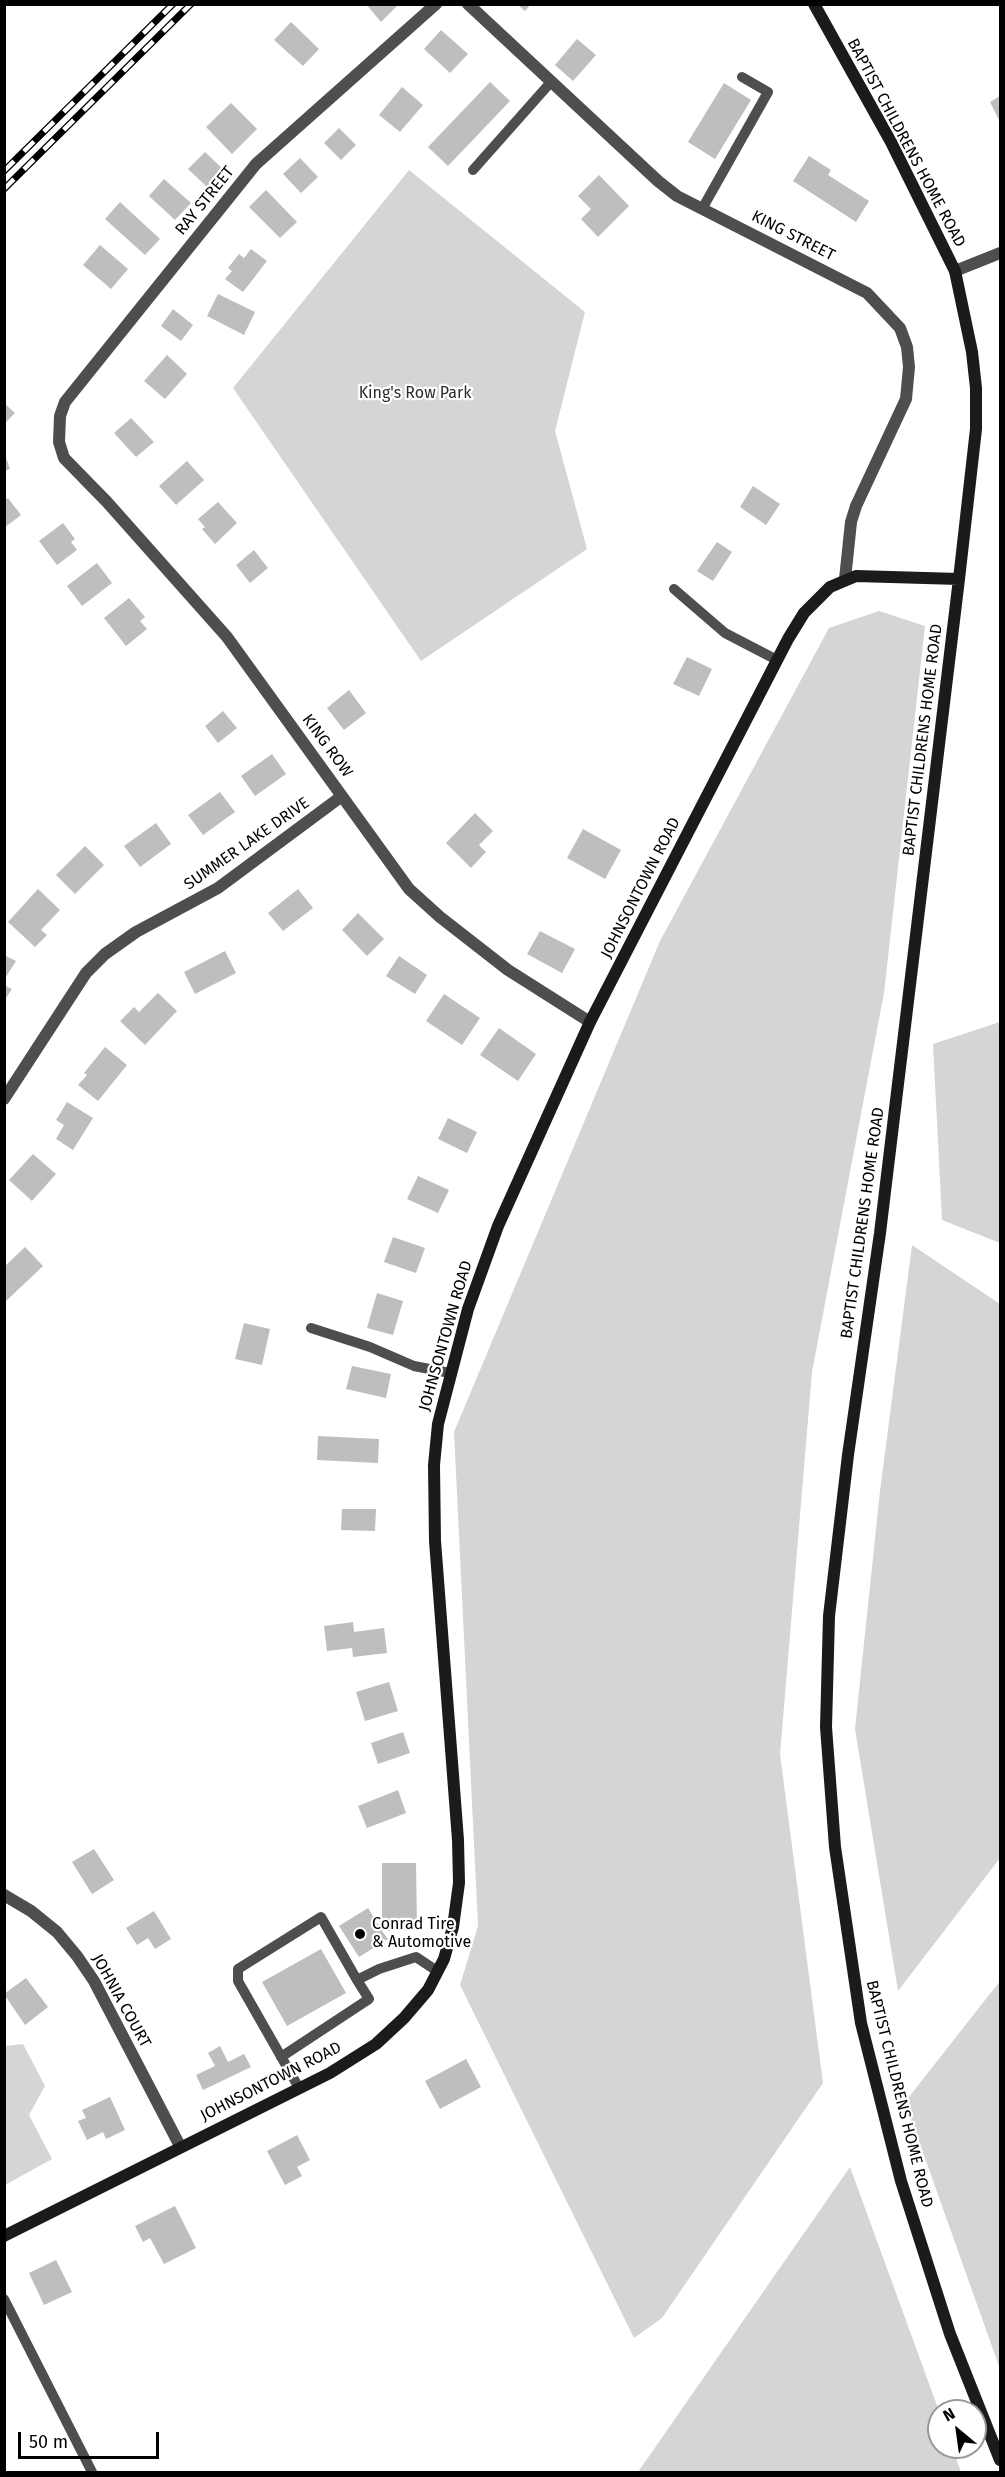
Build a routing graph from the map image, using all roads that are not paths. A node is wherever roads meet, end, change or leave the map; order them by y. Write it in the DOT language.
graph roads {
  1 [pos="436,4"];
  2 [pos="468,4"];
  3 [pos="814,4"];
  4 [pos="742,77"];
  5 [pos="551,82"];
  6 [pos="473,170"];
  7 [pos="702,209"];
  8 [pos="1000,253"];
  9 [pos="955,272"];
  10 [pos="64,458"];
  11 [pos="845,579"];
  12 [pos="959,579"];
  13 [pos="674,589"];
  14 [pos="777,660"];
  15 [pos="342,796"];
  16 [pos="590,1022"];
  17 [pos="4,1099"];
  18 [pos="311,1328"];
  19 [pos="450,1373"];
  20 [pos="4,1895"];
  21 [pos="437,1971"];
  22 [pos="357,1980"];
  23 [pos="281,2057"];
  24 [pos="299,2088"];
  25 [pos="180,2146"];
  26 [pos="4,2236"];
  27 [pos="4,2299"];
  28 [pos="1000,2460"];
  29 [pos="92,2472"];
  1 -- 10 [label="street, RAY STREET"];
  2 -- 5 [label="street, KING STREET"];
  3 -- 9 [label="street, BAPTIST CHILDRENS HOME ROAD"];
  4 -- 7 [label="lane"];
  5 -- 6 [label="lane"];
  5 -- 7 [label="street, KING STREET"];
  7 -- 11 [label="street, KING STREET"];
  8 -- 9 [label="street"];
  9 -- 12 [label="street, BAPTIST CHILDRENS HOME ROAD"];
  10 -- 15 [label="street, KING ROW"];
  11 -- 12 [label="street, JOHNSONTOWN ROAD"];
  11 -- 14 [label="street, JOHNSONTOWN ROAD"];
  12 -- 28 [label="street, BAPTIST CHILDRENS HOME ROAD"];
  13 -- 14 [label="lane"];
  14 -- 16 [label="street, JOHNSONTOWN ROAD"];
  15 -- 16 [label="street, KING ROW"];
  15 -- 17 [label="street, SUMMER LAKE DRIVE"];
  16 -- 19 [label="street, JOHNSONTOWN ROAD"];
  18 -- 19 [label="lane"];
  19 -- 21 [label="street, JOHNSONTOWN ROAD"];
  20 -- 25 [label="street, JOHNIA COURT"];
  21 -- 22 [label="lane"];
  21 -- 24 [label="street, JOHNSONTOWN ROAD"];
  22 -- 23 [label="lane"];
  22 -- 23 [label="lane"];
  23 -- 24 [label="lane"];
  24 -- 25 [label="street, JOHNSONTOWN ROAD"];
  25 -- 26 [label="street, JOHNSONTOWN ROAD"];
  27 -- 29 [label="lane"];
}
